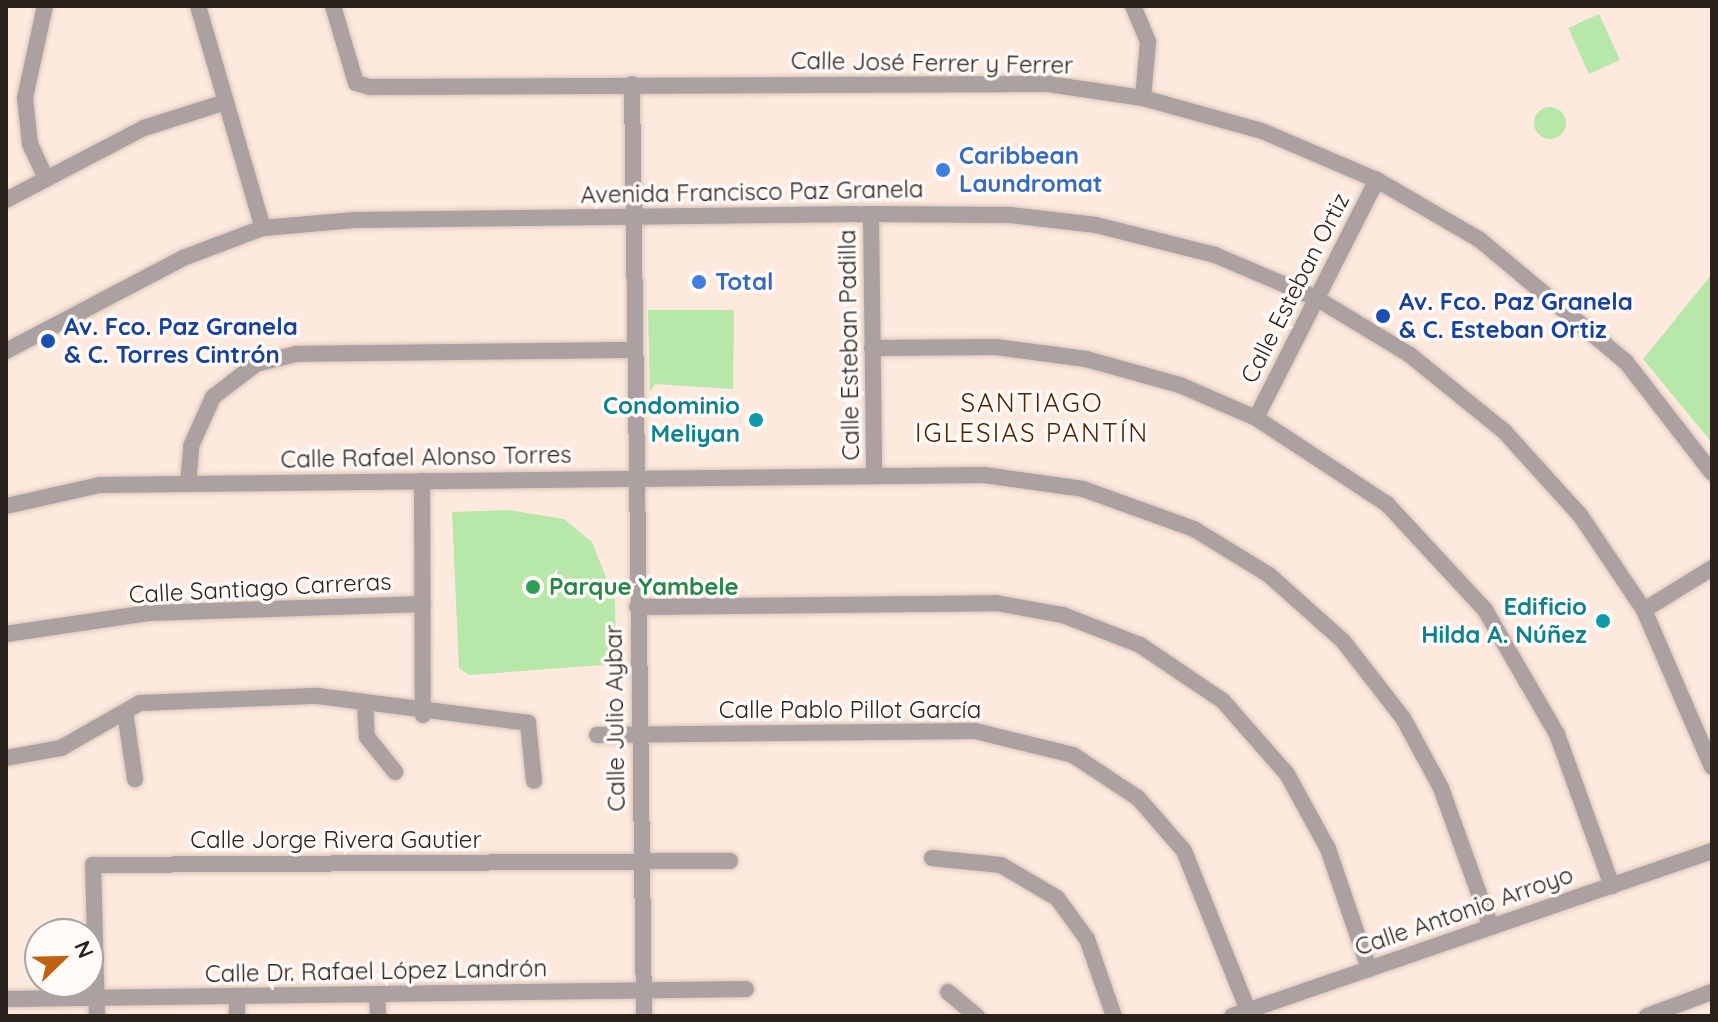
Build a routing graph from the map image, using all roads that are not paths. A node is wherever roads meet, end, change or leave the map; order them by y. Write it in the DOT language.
graph roads {
  1 [pos="45,6"];
  2 [pos="198,6"];
  3 [pos="333,6"];
  4 [pos="1133,6"];
  5 [pos="632,84"];
  6 [pos="1143,98"];
  7 [pos="226,102"];
  8 [pos="46,179"];
  9 [pos="1377,180"];
  10 [pos="6,200"];
  11 [pos="871,214"];
  12 [pos="634,217"];
  13 [pos="263,228"];
  14 [pos="1316,298"];
  15 [pos="872,348"];
  16 [pos="635,350"];
  17 [pos="6,351"];
  18 [pos="1256,418"];
  19 [pos="1712,473"];
  20 [pos="874,476"];
  21 [pos="636,478"];
  22 [pos="422,481"];
  23 [pos="188,484"];
  24 [pos="6,506"];
  25 [pos="1712,568"];
  26 [pos="423,604"];
  27 [pos="637,607"];
  28 [pos="1644,610"];
  29 [pos="6,634"];
  30 [pos="365,703"];
  31 [pos="125,712"];
  32 [pos="423,715"];
  33 [pos="597,735"];
  34 [pos="639,735"];
  35 [pos="6,758"];
  36 [pos="1712,767"];
  37 [pos="395,772"];
  38 [pos="135,779"];
  39 [pos="534,781"];
  40 [pos="1712,851"];
  41 [pos="932,858"];
  42 [pos="730,861"];
  43 [pos="641,863"];
  44 [pos="1612,886"];
  45 [pos="95,918"];
  46 [pos="1491,927"];
  47 [pos="1369,969"];
  48 [pos="746,989"];
  49 [pos="643,990"];
  50 [pos="948,992"];
  51 [pos="1712,992"];
  52 [pos="377,994"];
  53 [pos="237,997"];
  54 [pos="98,998"];
  55 [pos="104,998"];
  56 [pos="6,999"];
  57 [pos="1240,1013"];
  58 [pos="97,1016"];
  59 [pos="237,1016"];
  60 [pos="378,1016"];
  61 [pos="644,1016"];
  62 [pos="977,1016"];
  63 [pos="1114,1016"];
  64 [pos="1647,1016"];
  1 -- 8 [label="street"];
  2 -- 7 [label="street"];
  3 -- 5 [label="street, Calle José Ferrer y Ferrer"];
  4 -- 6 [label="street"];
  5 -- 6 [label="street, Calle José Ferrer y Ferrer"];
  5 -- 12 [label="street, Calle Julio Aybar"];
  6 -- 9 [label="street, Calle José Ferrer y Ferrer"];
  7 -- 8 [label="street"];
  7 -- 13 [label="street"];
  8 -- 10 [label="street"];
  9 -- 14 [label="street, Calle Esteban Ortiz"];
  9 -- 19 [label="street, Calle José Ferrer y Ferrer"];
  11 -- 12 [label="street, Avenida Francisco Paz Granela"];
  11 -- 14 [label="street, Avenida Francisco Paz Granela"];
  11 -- 15 [label="street, Calle Esteban Padilla"];
  12 -- 13 [label="street, Avenida Francisco Paz Granela"];
  12 -- 16 [label="street, Calle Julio Aybar"];
  13 -- 17 [label="street, Avenida Francisco Paz Granela"];
  14 -- 18 [label="street, Calle Esteban Ortiz"];
  14 -- 28 [label="street, Avenida Francisco Paz Granela"];
  15 -- 18 [label="street"];
  15 -- 20 [label="street, Calle Esteban Padilla"];
  16 -- 21 [label="street, Calle Julio Aybar"];
  16 -- 23 [label="street"];
  18 -- 44 [label="street"];
  20 -- 21 [label="street, Calle Rafael Alonso Torres"];
  20 -- 46 [label="street, Calle Rafael Alonso Torres"];
  21 -- 22 [label="street, Calle Rafael Alonso Torres"];
  21 -- 27 [label="street, Calle Julio Aybar"];
  22 -- 23 [label="street, Calle Rafael Alonso Torres"];
  22 -- 26 [label="street"];
  23 -- 24 [label="street, Calle Rafael Alonso Torres"];
  25 -- 28 [label="street"];
  26 -- 29 [label="street, Calle Santiago Carreras"];
  26 -- 32 [label="street"];
  27 -- 34 [label="street, Calle Julio Aybar"];
  27 -- 47 [label="street"];
  28 -- 36 [label="street, Avenida Francisco Paz Granela"];
  30 -- 31 [label="street"];
  30 -- 32 [label="street"];
  30 -- 37 [label="street"];
  31 -- 35 [label="street"];
  31 -- 38 [label="street"];
  32 -- 39 [label="street"];
  33 -- 34 [label="street, Calle Pablo Pillot García"];
  34 -- 43 [label="street, Calle Julio Aybar"];
  34 -- 57 [label="street, Calle Pablo Pillot García"];
  40 -- 44 [label="street, Calle Antonio Arroyo"];
  41 -- 63 [label="street"];
  42 -- 43 [label="street, Calle Jorge Rivera Gautier"];
  43 -- 45 [label="street, Calle Jorge Rivera Gautier"];
  43 -- 49 [label="street, Calle Julio Aybar"];
  44 -- 46 [label="street, Calle Antonio Arroyo"];
  46 -- 47 [label="street, Calle Antonio Arroyo"];
  47 -- 57 [label="street, Calle Antonio Arroyo"];
  48 -- 49 [label="street, Calle Dr. Rafael López Landrón"];
  49 -- 52 [label="street, Calle Dr. Rafael López Landrón"];
  49 -- 61 [label="street, Calle Julio Aybar"];
  50 -- 62 [label="street"];
  51 -- 64 [label="street"];
  52 -- 53 [label="street, Calle Dr. Rafael López Landrón"];
  52 -- 60 [label="street"];
  53 -- 55 [label="street, Calle Dr. Rafael López Landrón"];
  53 -- 59 [label="street"];
  54 -- 56 [label="street, Calle Dr. Rafael López Landrón"];
  54 -- 58 [label="street, Calle Jorge Rivera Gautier"];
}
